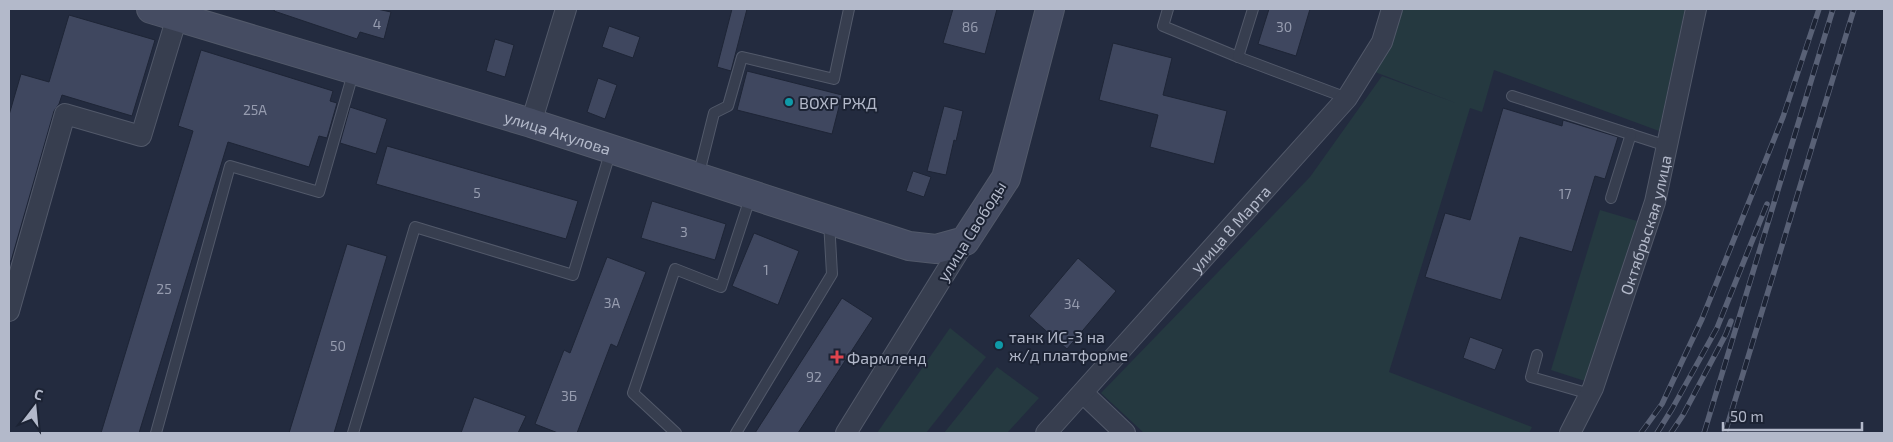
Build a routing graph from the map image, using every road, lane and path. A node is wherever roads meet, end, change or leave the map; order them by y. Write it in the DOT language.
graph roads {
  1 [pos="151,9"];
  2 [pos="566,9"];
  3 [pos="849,9"];
  4 [pos="1050,9"];
  5 [pos="1168,9"];
  6 [pos="1253,9"];
  7 [pos="1392,9"];
  8 [pos="1696,9"];
  9 [pos="177,16"];
  10 [pos="1238,57"];
  11 [pos="354,69"];
  12 [pos="1512,96"];
  13 [pos="1347,98"];
  14 [pos="531,123"];
  15 [pos="1631,134"];
  16 [pos="1667,146"];
  17 [pos="611,150"];
  18 [pos="698,178"];
  19 [pos="751,195"];
  20 [pos="1611,198"];
  21 [pos="829,220"];
  22 [pos="965,240"];
  23 [pos="9,311"];
  24 [pos="1537,355"];
  25 [pos="1083,393"];
  26 [pos="1590,394"];
  27 [pos="156,433"];
  28 [pos="353,433"];
  29 [pos="676,433"];
  30 [pos="736,433"];
  31 [pos="846,433"];
  32 [pos="1046,433"];
  33 [pos="1125,433"];
  34 [pos="1570,433"];
  1 -- 9 [label="street, улица Акулова"];
  2 -- 14 [label="street"];
  3 -- 18 [label="lane"];
  4 -- 22 [label="street, улица Свободы"];
  5 -- 10 [label="lane"];
  6 -- 10 [label="lane"];
  7 -- 13 [label="street, улица 8 Марта"];
  8 -- 16 [label="street, Октябрьская улица"];
  9 -- 11 [label="street, улица Акулова"];
  9 -- 23 [label="street"];
  10 -- 13 [label="lane"];
  11 -- 14 [label="street, улица Акулова"];
  11 -- 27 [label="lane"];
  12 -- 15 [label="lane"];
  13 -- 25 [label="street, улица 8 Марта"];
  14 -- 17 [label="street, улица Акулова"];
  15 -- 16 [label="lane"];
  15 -- 20 [label="lane"];
  16 -- 26 [label="street, Октябрьская улица"];
  17 -- 18 [label="street, улица Акулова"];
  17 -- 28 [label="lane"];
  18 -- 19 [label="street, улица Акулова"];
  19 -- 21 [label="street, улица Акулова"];
  19 -- 29 [label="lane"];
  21 -- 22 [label="street, улица Акулова"];
  21 -- 30 [label="lane"];
  22 -- 31 [label="street, улица Свободы"];
  24 -- 26 [label="lane"];
  25 -- 32 [label="street, улица 8 Марта"];
  25 -- 33 [label="street"];
  26 -- 34 [label="street, Октябрьская улица"];
}
